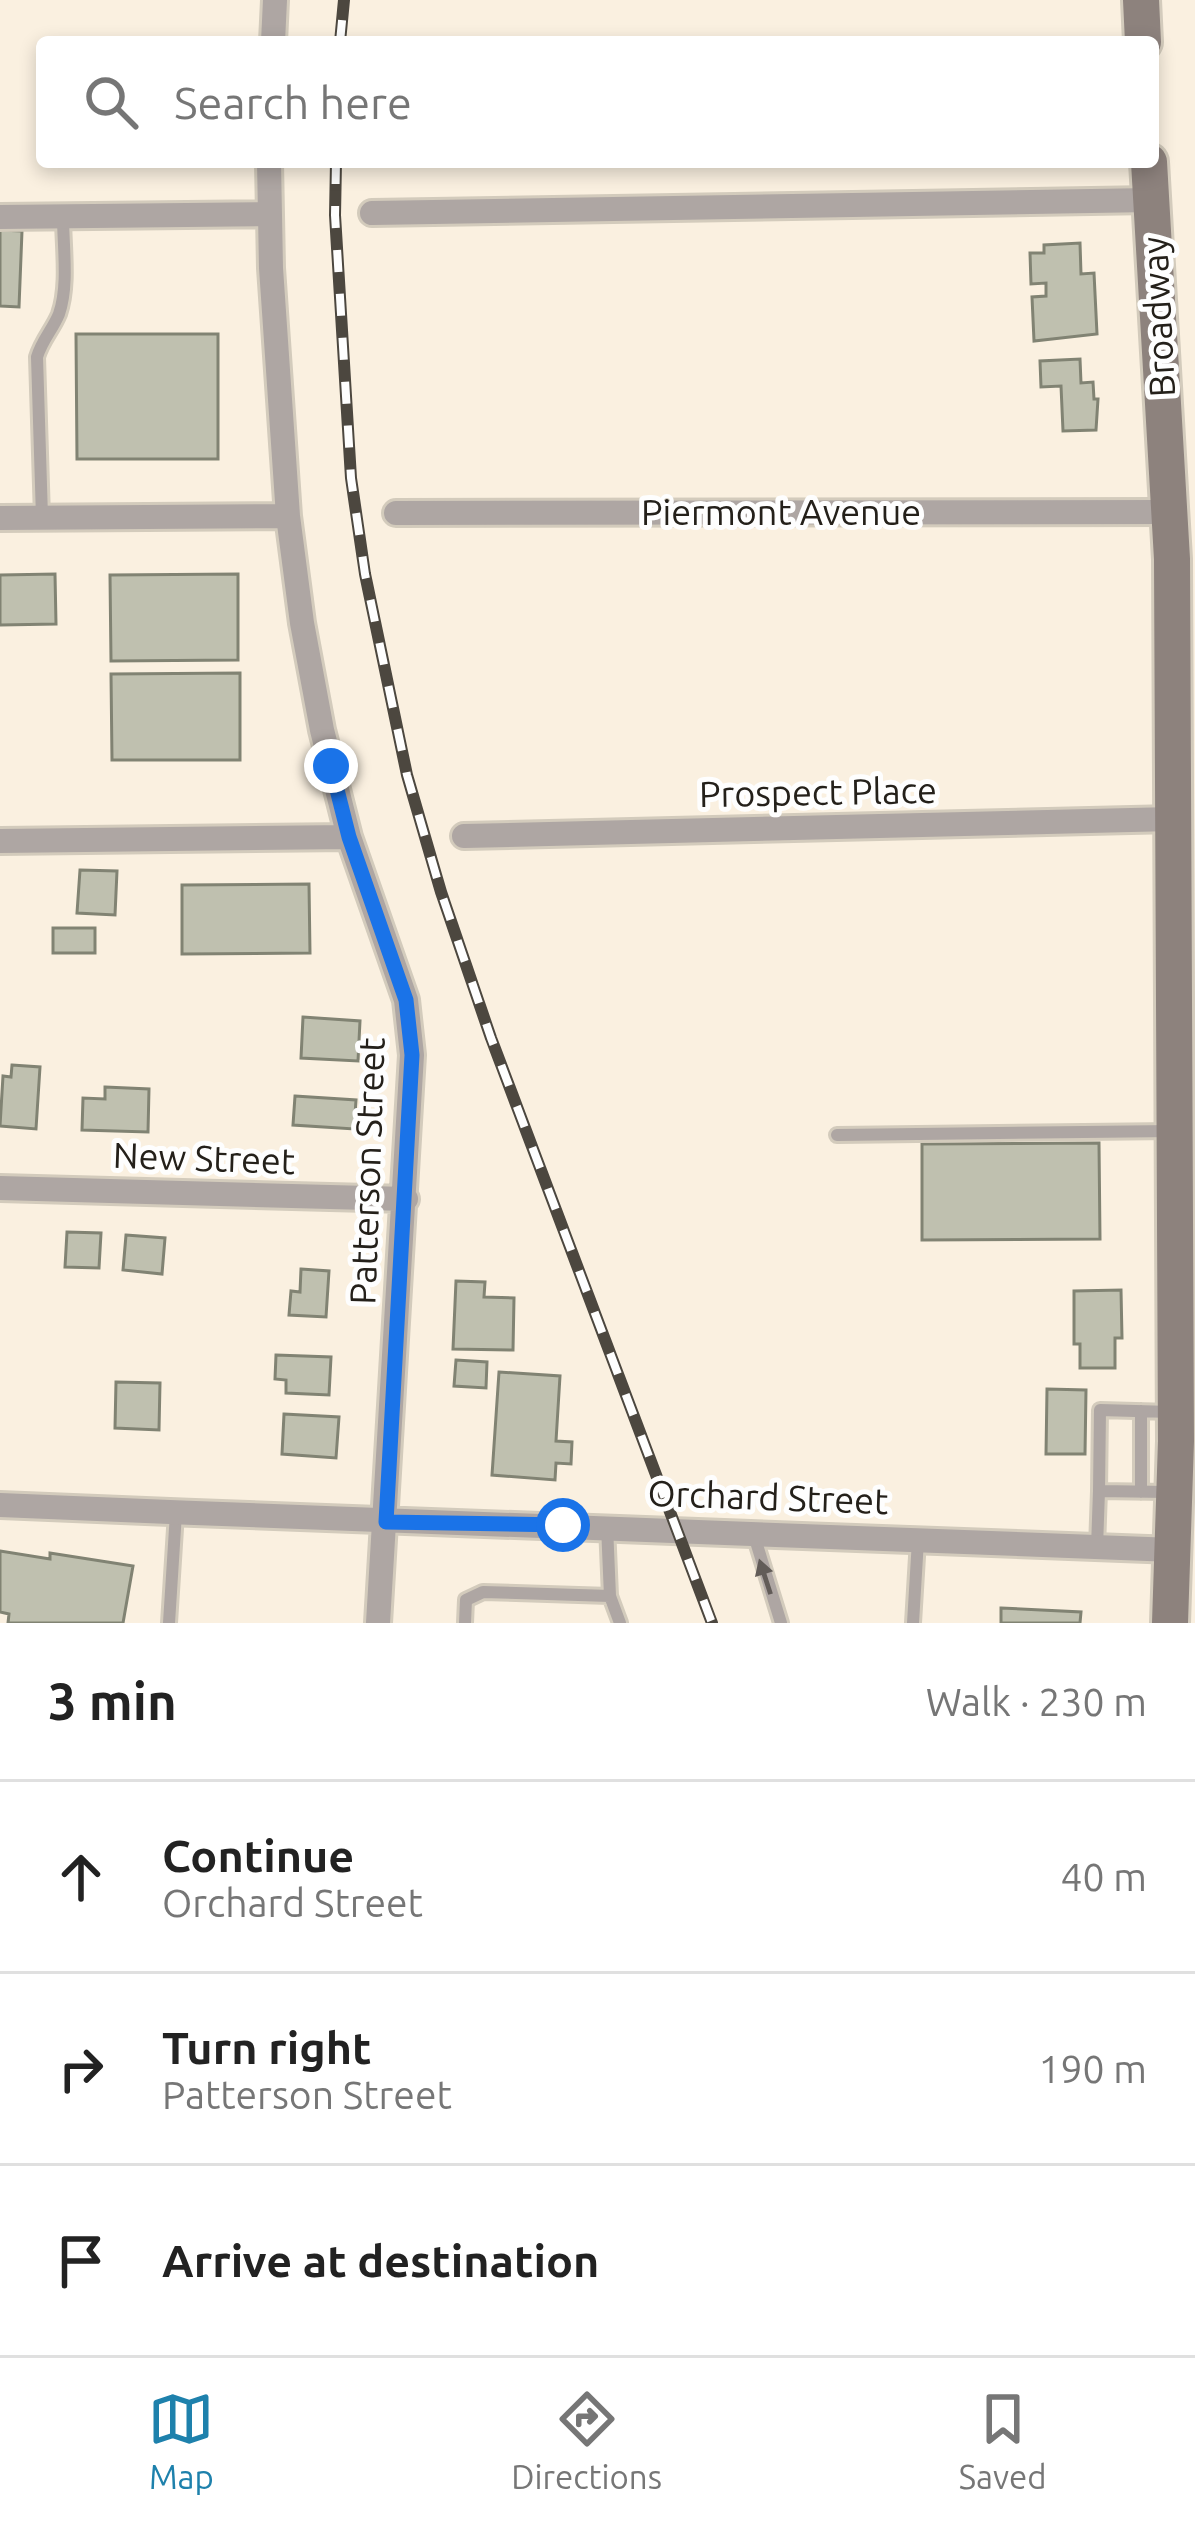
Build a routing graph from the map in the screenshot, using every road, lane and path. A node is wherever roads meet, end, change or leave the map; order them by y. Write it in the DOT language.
graph roads {
  1 [pos="275,0"];
  2 [pos="1141,0"];
  3 [pos="273,36"];
  4 [pos="1143,36"];
  5 [pos="269,168"];
  6 [pos="1150,168"];
  7 [pos="1151,200"];
  8 [pos="372,212"];
  9 [pos="269,214"];
  10 [pos="63,216"];
  11 [pos="0,217"];
  12 [pos="1167,512"];
  13 [pos="396,513"];
  14 [pos="288,516"];
  15 [pos="42,517"];
  16 [pos="0,518"];
  17 [pos="1183,560"];
  18 [pos="1173,819"];
  19 [pos="464,836"];
  20 [pos="349,837"];
  21 [pos="0,842"];
  22 [pos="1174,1131"];
  23 [pos="837,1135"];
  24 [pos="0,1188"];
  25 [pos="406,1199"];
  26 [pos="1172,1426"];
  27 [pos="1099,1491"];
  28 [pos="1158,1492"];
  29 [pos="0,1505"];
  30 [pos="176,1513"];
  31 [pos="386,1522"];
  32 [pos="607,1526"];
  33 [pos="753,1531"];
  34 [pos="918,1539"];
  35 [pos="1097,1547"];
  36 [pos="1180,1566"];
  37 [pos="610,1596"];
  38 [pos="169,1623"];
  39 [pos="378,1623"];
  40 [pos="465,1623"];
  41 [pos="620,1623"];
  42 [pos="781,1623"];
  43 [pos="913,1623"];
  44 [pos="1170,1623"];
  1 -- 3 [label="street"];
  2 -- 4 [label="street"];
  5 -- 9 [label="street, Patterson Street"];
  6 -- 7 [label="street, Broadway"];
  7 -- 8 [label="street"];
  7 -- 12 [label="street, Broadway"];
  9 -- 10 [label="street"];
  9 -- 14 [label="street, Patterson Street"];
  10 -- 11 [label="street"];
  10 -- 15 [label="lane"];
  12 -- 13 [label="street, Piermont Avenue"];
  12 -- 17 [label="street, Broadway"];
  14 -- 15 [label="street"];
  14 -- 20 [label="street, Patterson Street"];
  15 -- 16 [label="street"];
  17 -- 18 [label="street, Broadway"];
  18 -- 19 [label="street, Prospect Place"];
  18 -- 22 [label="street, Broadway"];
  20 -- 21 [label="street"];
  20 -- 25 [label="street, Patterson Street"];
  22 -- 23 [label="lane"];
  22 -- 26 [label="street, Broadway"];
  24 -- 25 [label="street, New Street"];
  25 -- 31 [label="street, Patterson Street"];
  26 -- 27 [label="lane"];
  26 -- 28 [label="street, Broadway"];
  27 -- 28 [label="lane"];
  27 -- 35 [label="lane"];
  28 -- 36 [label="street, Broadway"];
  29 -- 30 [label="street, Orchard Street"];
  30 -- 31 [label="street, Orchard Street"];
  30 -- 38 [label="lane"];
  31 -- 32 [label="street, Orchard Street"];
  31 -- 39 [label="street, Patterson Street"];
  32 -- 33 [label="street, Orchard Street"];
  32 -- 37 [label="lane"];
  33 -- 34 [label="street, Orchard Street"];
  42 -- 33 [label="lane, one-way"];
  34 -- 35 [label="street, Orchard Street"];
  34 -- 43 [label="lane"];
  35 -- 36 [label="street, Orchard Street"];
  36 -- 44 [label="street, Broadway"];
  37 -- 40 [label="lane"];
  37 -- 41 [label="lane"];
}
